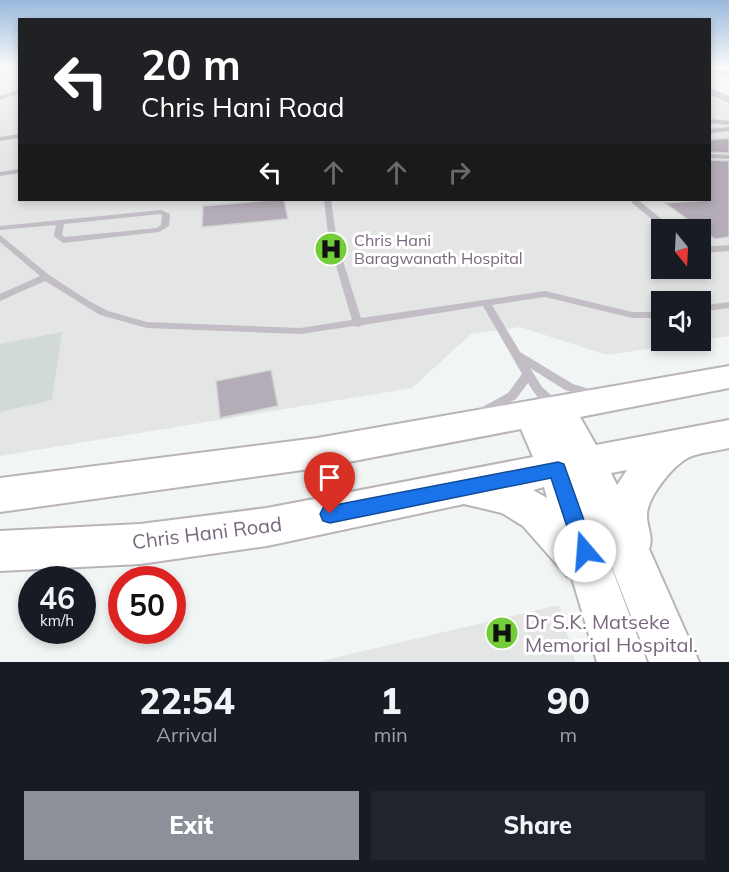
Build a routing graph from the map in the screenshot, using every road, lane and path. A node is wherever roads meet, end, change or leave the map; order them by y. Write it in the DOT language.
graph roads {
  1 [pos="711,121"];
  2 [pos="729,123"];
  3 [pos="729,129"];
  4 [pos="711,131"];
  5 [pos="18,135"];
  6 [pos="0,139"];
  7 [pos="711,156"];
  8 [pos="729,157"];
  9 [pos="18,171"];
  10 [pos="0,174"];
  11 [pos="327,201"];
  12 [pos="636,201"];
  13 [pos="658,219"];
  14 [pos="60,221"];
  15 [pos="0,228"];
  16 [pos="0,238"];
  17 [pos="729,248"];
  18 [pos="711,249"];
  19 [pos="46,277"];
  20 [pos="0,298"];
  21 [pos="485,302"];
  22 [pos="729,305"];
  23 [pos="711,307"];
  24 [pos="651,316"];
  25 [pos="358,324"];
  26 [pos="517,353"];
  27 [pos="529,373"];
  28 [pos="729,377"];
  29 [pos="609,399"];
  30 [pos="542,404"];
  31 [pos="452,427"];
  32 [pos="729,434"];
  33 [pos="682,443"];
  34 [pos="572,466"];
  35 [pos="455,489"];
  36 [pos="0,495"];
  37 [pos="0,551"];
  38 [pos="634,564"];
  39 [pos="592,572"];
  40 [pos="622,662"];
  41 [pos="674,662"];
  1 -- 2 [label="lane"];
  3 -- 4 [label="lane"];
  5 -- 6 [label="lane"];
  7 -- 8 [label="lane"];
  9 -- 10 [label="lane"];
  11 -- 25 [label="lane"];
  12 -- 13 [label="lane"];
  14 -- 14 [label="lane"];
  14 -- 15 [label="lane"];
  16 -- 19 [label="lane"];
  17 -- 18 [label="lane"];
  19 -- 20 [label="lane"];
  19 -- 25 [label="lane"];
  21 -- 24 [label="lane"];
  21 -- 25 [label="lane"];
  21 -- 26 [label="lane"];
  22 -- 23 [label="lane"];
  26 -- 27 [label="lane"];
  26 -- 29 [label="lane"];
  27 -- 30 [label="lane"];
  27 -- 31 [label="lane"];
  28 -- 29 [label="main road"];
  29 -- 30 [label="main road"];
  30 -- 31 [label="main road"];
  30 -- 34 [label="main road"];
  31 -- 36 [label="main road"];
  32 -- 33 [label="main road, Chris Hani Road"];
  33 -- 34 [label="main road, Chris Hani Road"];
  33 -- 38 [label="main road"];
  34 -- 35 [label="main road, Chris Hani Road"];
  34 -- 38 [label="main road"];
  34 -- 39 [label="main road"];
  35 -- 37 [label="main road, Chris Hani Road"];
  35 -- 39 [label="main road"];
  38 -- 41 [label="main road"];
  39 -- 40 [label="main road"];
}
